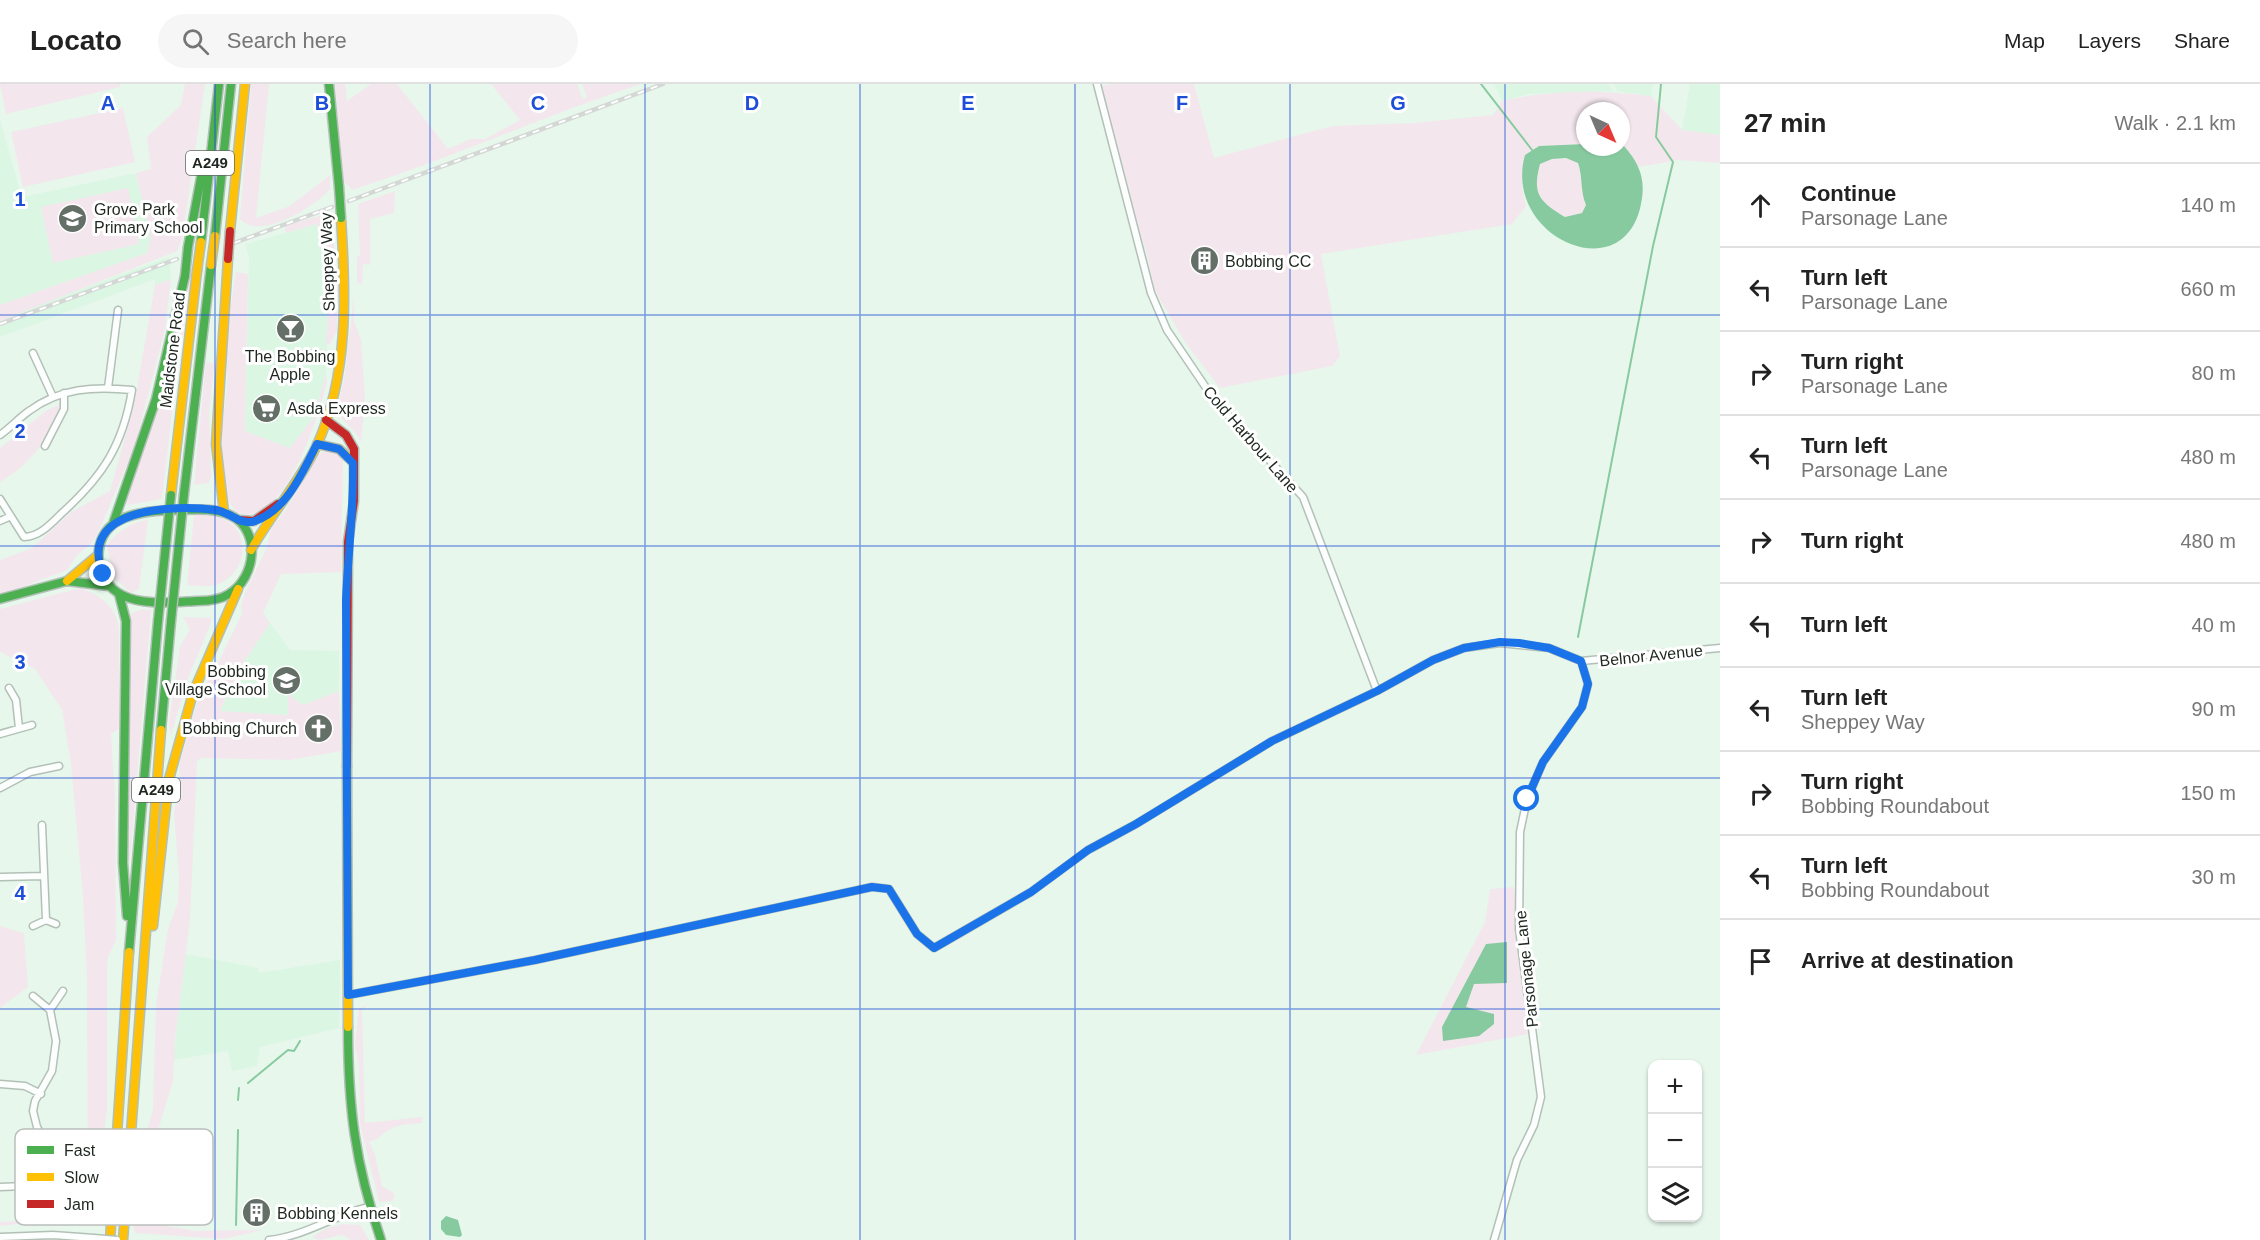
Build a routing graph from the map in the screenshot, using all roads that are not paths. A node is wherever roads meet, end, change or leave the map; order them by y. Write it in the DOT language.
graph roads {
  1 [pos="219,84"];
  2 [pos="231,84"];
  3 [pos="245,84"];
  4 [pos="328,84"];
  5 [pos="1097,84"];
  6 [pos="214,133"];
  7 [pos="118,310"];
  8 [pos="33,353"];
  9 [pos="294,355"];
  10 [pos="339,358"];
  11 [pos="108,387"];
  12 [pos="64,393"];
  13 [pos="53,397"];
  14 [pos="326,420"];
  15 [pos="0,435"];
  16 [pos="317,444"];
  17 [pos="45,446"];
  18 [pos="353,463"];
  19 [pos="0,500"];
  20 [pos="284,500"];
  21 [pos="224,512"];
  22 [pos="9,517"];
  23 [pos="0,520"];
  24 [pos="239,520"];
  25 [pos="113,524"];
  26 [pos="251,550"];
  27 [pos="98,555"];
  28 [pos="67,581"];
  29 [pos="109,586"];
  30 [pos="238,589"];
  31 [pos="119,594"];
  32 [pos="0,599"];
  33 [pos="1720,648"];
  34 [pos="1581,661"];
  35 [pos="9,688"];
  36 [pos="1377,691"];
  37 [pos="32,725"];
  38 [pos="20,729"];
  39 [pos="0,734"];
  40 [pos="58,766"];
  41 [pos="0,788"];
  42 [pos="42,825"];
  43 [pos="44,876"];
  44 [pos="0,877"];
  45 [pos="46,920"];
  46 [pos="56,924"];
  47 [pos="33,926"];
  48 [pos="129,952"];
  49 [pos="143,959"];
  50 [pos="63,991"];
  51 [pos="348,995"];
  52 [pos="33,996"];
  53 [pos="50,1010"];
  54 [pos="0,1084"];
  55 [pos="42,1094"];
  56 [pos="39,1129"];
  57 [pos="117,1129"];
  58 [pos="131,1129"];
  59 [pos="15,1186"];
  60 [pos="0,1187"];
  61 [pos="369,1206"];
  62 [pos="111,1225"];
  63 [pos="124,1225"];
  64 [pos="0,1237"];
  65 [pos="110,1240"];
  66 [pos="117,1240"];
  67 [pos="123,1240"];
  68 [pos="269,1240"];
  69 [pos="381,1240"];
  70 [pos="1494,1240"];
  1 -- 6 [label="main road, Maidstone Road / A249"];
  2 -- 49 [label="main road, Maidstone Road / A249, bridge"];
  3 -- 21 [label="main road, bridge"];
  4 -- 10 [label="main road, Sheppey Way, bridge"];
  5 -- 36 [label="street, Cold Harbour Lane"];
  6 -- 25 [label="main road, bridge"];
  6 -- 48 [label="main road, Maidstone Road / A249, bridge"];
  7 -- 11 [label="street"];
  8 -- 13 [label="street"];
  9 -- 10 [label="street"];
  10 -- 14 [label="main road, Sheppey Way"];
  11 -- 12 [label="street"];
  11 -- 22 [label="street"];
  12 -- 13 [label="street"];
  12 -- 17 [label="street"];
  13 -- 15 [label="street"];
  14 -- 16 [label="main road, Sheppey Way"];
  14 -- 18 [label="main road"];
  16 -- 18 [label="main road"];
  16 -- 20 [label="main road, Sheppey Way"];
  18 -- 51 [label="main road"];
  19 -- 22 [label="street"];
  20 -- 24 [label="main road, Sheppey Way"];
  20 -- 26 [label="main road, Sheppey Way"];
  21 -- 24 [label="main road"];
  21 -- 25 [label="main road"];
  22 -- 23 [label="street"];
  24 -- 26 [label="main road"];
  25 -- 27 [label="main road"];
  26 -- 30 [label="main road"];
  27 -- 28 [label="main road"];
  27 -- 29 [label="main road"];
  28 -- 29 [label="main road"];
  28 -- 32 [label="main road"];
  29 -- 31 [label="main road"];
  30 -- 31 [label="main road"];
  30 -- 49 [label="main road"];
  31 -- 48 [label="main road"];
  33 -- 34 [label="street, Belnor Avenue"];
  34 -- 36 [label="street"];
  34 -- 70 [label="street, Parsonage Lane"];
  35 -- 38 [label="street"];
  36 -- 51 [label="street"];
  37 -- 38 [label="street"];
  38 -- 39 [label="street"];
  40 -- 41 [label="street"];
  42 -- 43 [label="street"];
  43 -- 44 [label="street"];
  43 -- 45 [label="street"];
  45 -- 46 [label="street"];
  45 -- 47 [label="street"];
  48 -- 57 [label="main road, A249"];
  49 -- 58 [label="main road, A249"];
  50 -- 53 [label="street"];
  51 -- 61 [label="main road"];
  52 -- 53 [label="street"];
  53 -- 55 [label="street"];
  54 -- 55 [label="street"];
  55 -- 56 [label="street"];
  59 -- 60 [label="street"];
  61 -- 68 [label="street"];
  61 -- 69 [label="main road"];
  62 -- 65 [label="main road, A249"];
  63 -- 67 [label="main road, A249"];
  64 -- 66 [label="street, bridge"];
}
